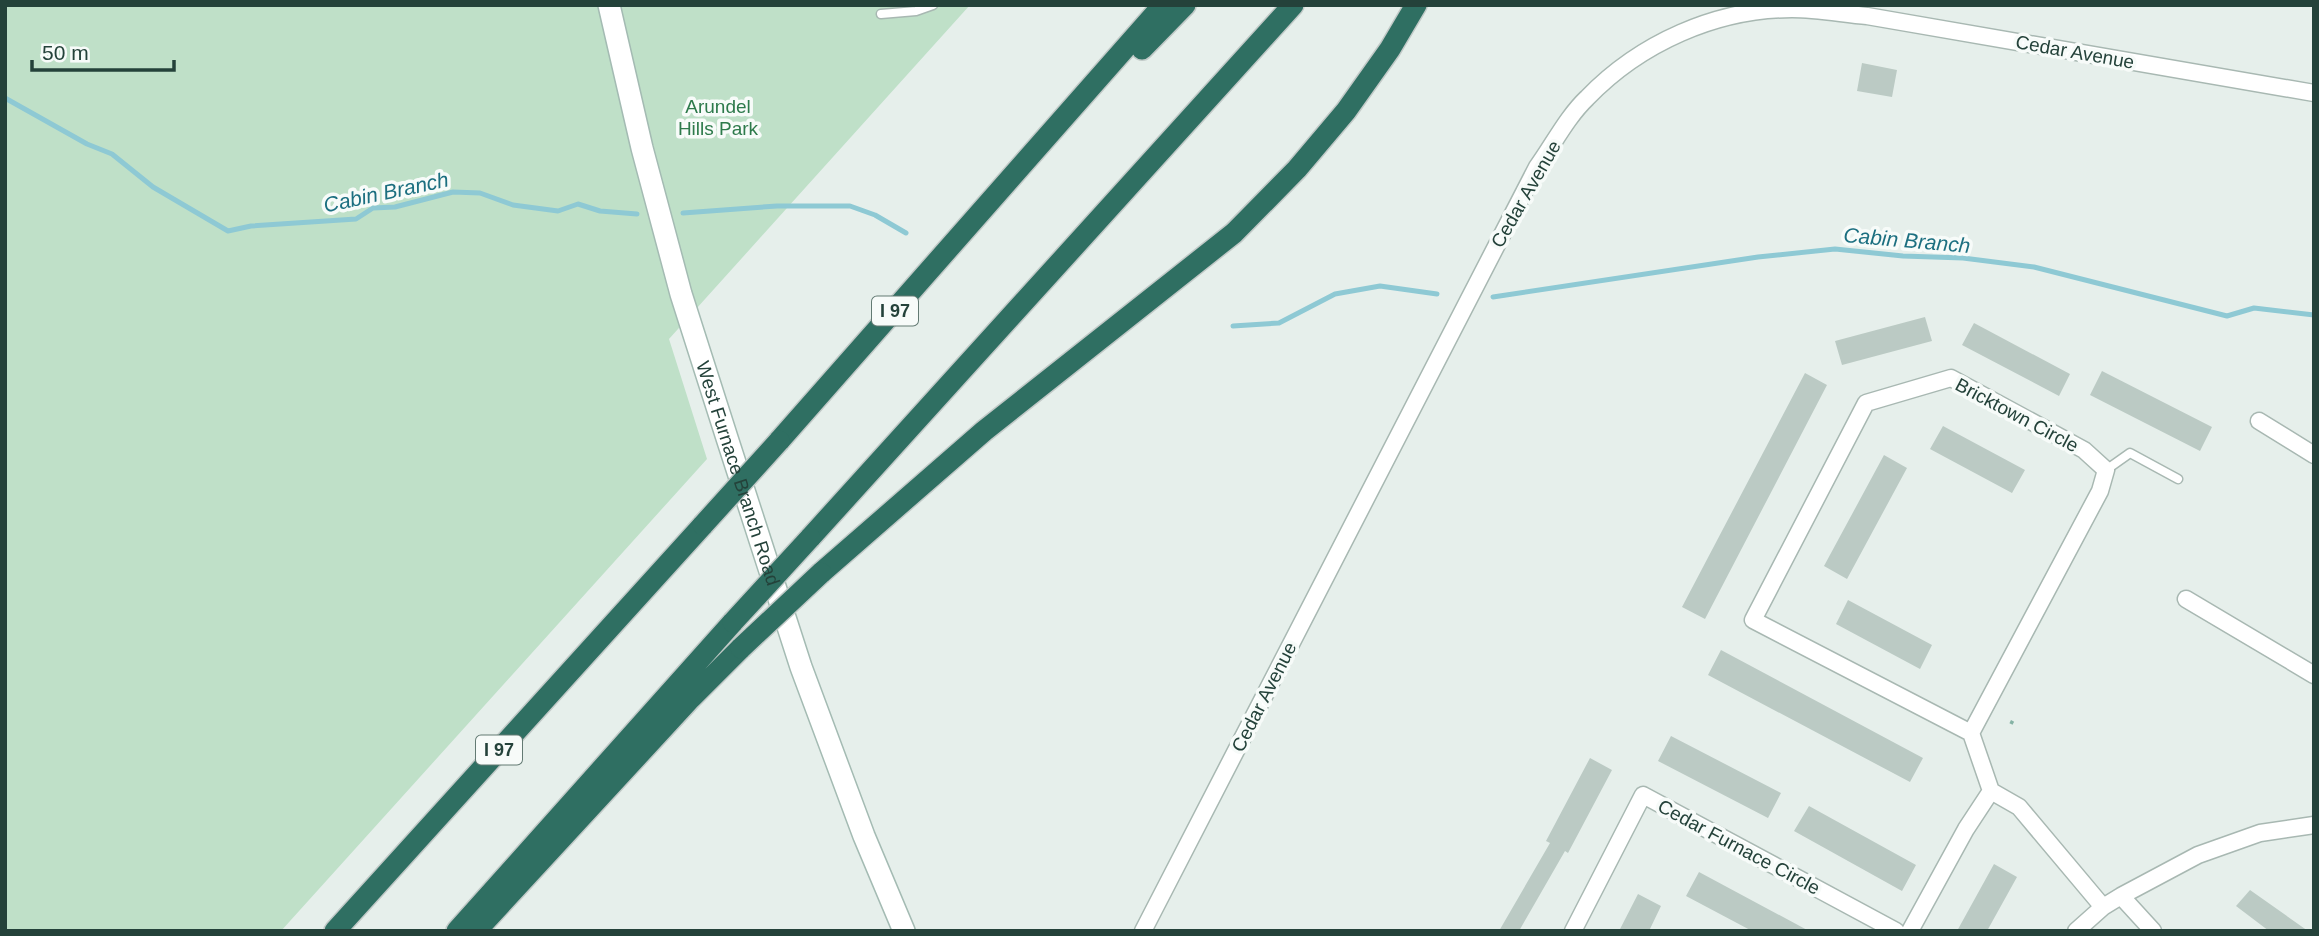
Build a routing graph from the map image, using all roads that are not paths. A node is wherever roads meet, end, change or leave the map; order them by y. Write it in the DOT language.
graph roads {
  1 [pos="610,5"];
  2 [pos="933,5"];
  3 [pos="1163,5"];
  4 [pos="1185,5"];
  5 [pos="1293,5"];
  6 [pos="1416,5"];
  7 [pos="1868,11"];
  8 [pos="881,14"];
  9 [pos="2314,93"];
  10 [pos="965,232"];
  11 [pos="2259,421"];
  12 [pos="2314,454"];
  13 [pos="2106,470"];
  14 [pos="2178,479"];
  15 [pos="2186,600"];
  16 [pos="2314,675"];
  17 [pos="1971,733"];
  18 [pos="1991,791"];
  19 [pos="2314,825"];
  20 [pos="2121,896"];
  21 [pos="2103,907"];
  22 [pos="2078,930"];
  23 [pos="335,931"];
  24 [pos="457,931"];
  25 [pos="476,931"];
  26 [pos="904,931"];
  27 [pos="1143,931"];
  28 [pos="1573,931"];
  29 [pos="1896,931"];
  30 [pos="1910,931"];
  31 [pos="2153,931"];
  1 -- 26 [label="main road, West Furnace Branch Road"];
  2 -- 8 [label="lane"];
  3 -- 10 [label="highway"];
  4 -- 10 [label="highway"];
  5 -- 24 [label="highway, bridge"];
  6 -- 25 [label="highway, bridge"];
  7 -- 9 [label="street, Cedar Avenue"];
  7 -- 27 [label="street, Cedar Avenue"];
  10 -- 23 [label="highway, I 97, bridge"];
  11 -- 12 [label="street"];
  13 -- 14 [label="lane"];
  13 -- 17 [label="street"];
  13 -- 17 [label="street, Bricktown Circle"];
  15 -- 16 [label="street"];
  17 -- 18 [label="street"];
  18 -- 21 [label="street"];
  18 -- 30 [label="street"];
  19 -- 20 [label="street"];
  20 -- 21 [label="street"];
  20 -- 31 [label="street"];
  21 -- 22 [label="street"];
  28 -- 29 [label="street, Cedar Furnace Circle"];
}
